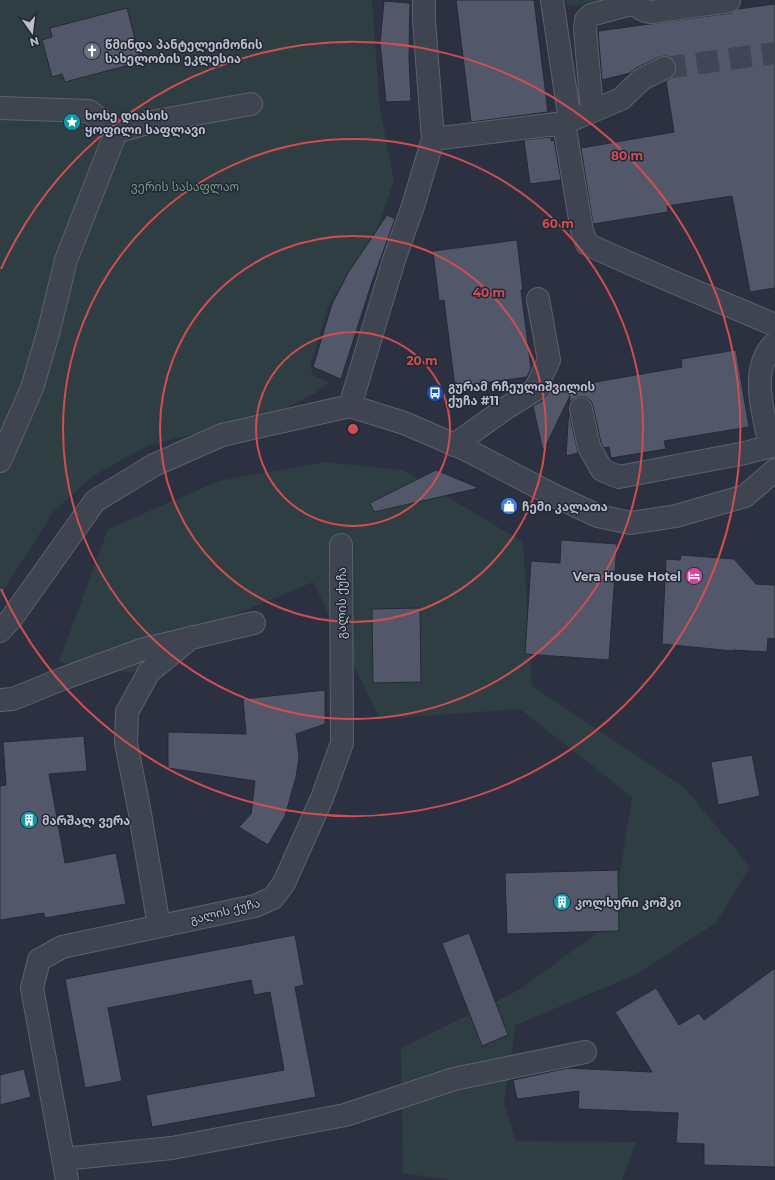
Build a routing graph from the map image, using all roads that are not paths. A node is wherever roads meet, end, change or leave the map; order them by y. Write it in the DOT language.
graph roads {
  1 [pos="424,0"];
  2 [pos="552,0"];
  3 [pos="729,1"];
  4 [pos="635,2"];
  5 [pos="664,68"];
  6 [pos="251,104"];
  7 [pos="0,108"];
  8 [pos="592,111"];
  9 [pos="567,122"];
  10 [pos="116,132"];
  11 [pos="432,139"];
  12 [pos="538,299"];
  13 [pos="775,325"];
  14 [pos="775,342"];
  15 [pos="350,406"];
  16 [pos="581,409"];
  17 [pos="454,445"];
  18 [pos="772,446"];
  19 [pos="0,461"];
  20 [pos="775,470"];
  21 [pos="341,545"];
  22 [pos="254,623"];
  23 [pos="0,631"];
  24 [pos="192,637"];
  25 [pos="0,700"];
  26 [pos="159,926"];
  27 [pos="585,1052"];
  28 [pos="62,1159"];
  29 [pos="67,1180"];
  1 -- 11 [label="street"];
  2 -- 9 [label="street"];
  3 -- 4 [label="street"];
  4 -- 8 [label="street"];
  5 -- 8 [label="street"];
  6 -- 10 [label="street"];
  7 -- 10 [label="street"];
  8 -- 9 [label="street"];
  9 -- 11 [label="street"];
  9 -- 13 [label="street"];
  10 -- 19 [label="street"];
  11 -- 15 [label="street"];
  12 -- 17 [label="street"];
  14 -- 18 [label="street"];
  15 -- 17 [label="street"];
  15 -- 23 [label="street"];
  16 -- 18 [label="street"];
  17 -- 20 [label="street"];
  21 -- 26 [label="street, გალის ქუჩა"];
  22 -- 24 [label="street"];
  24 -- 25 [label="street"];
  24 -- 26 [label="street"];
  26 -- 28 [label="street, გალის ქუჩა"];
  27 -- 28 [label="street"];
  28 -- 29 [label="street, გალის ქუჩა"];
}
